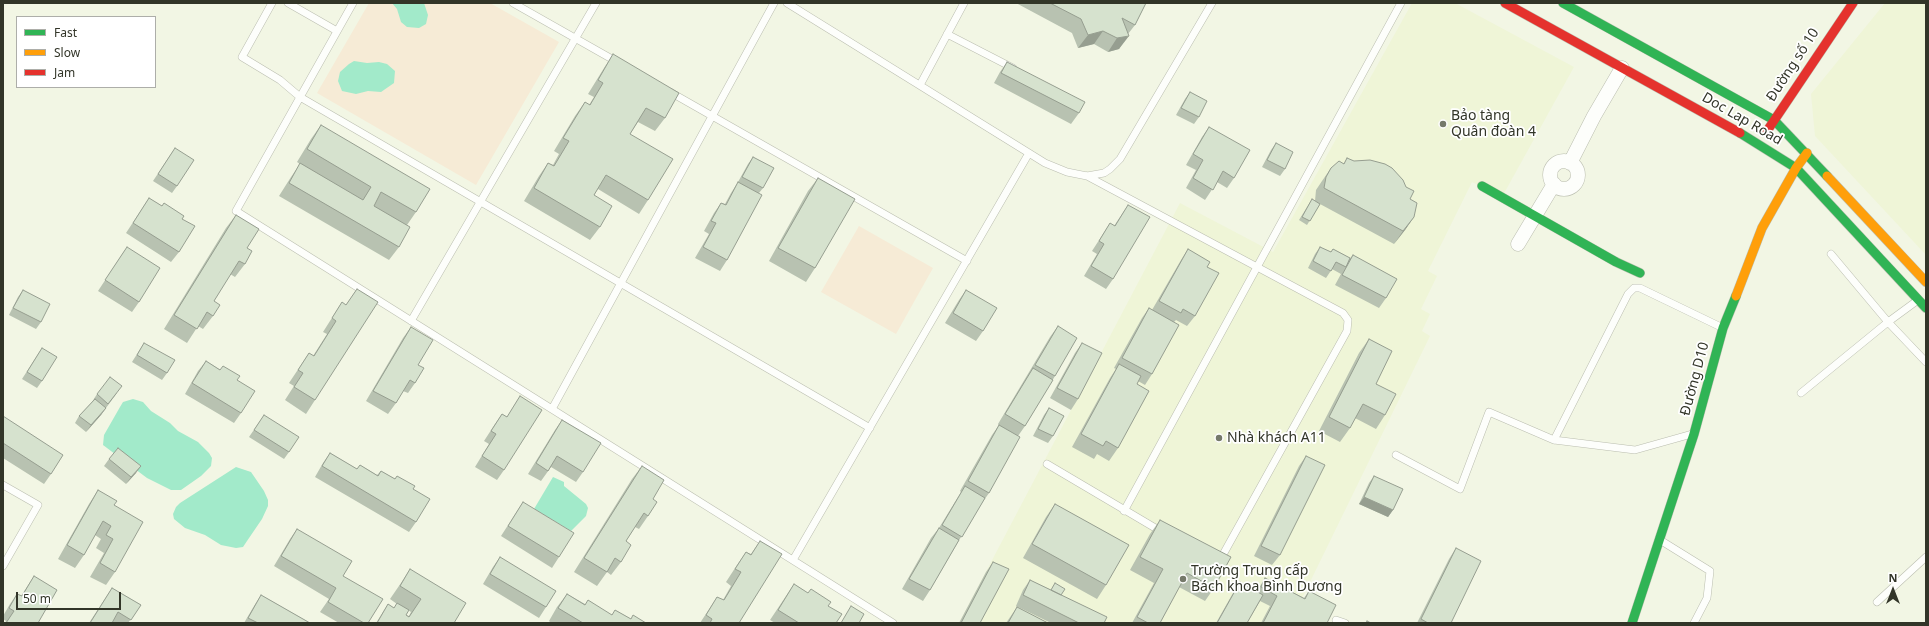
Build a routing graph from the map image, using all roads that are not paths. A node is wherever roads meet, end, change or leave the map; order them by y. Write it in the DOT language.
graph roads {
  1 [pos="272,3"];
  2 [pos="288,3"];
  3 [pos="353,3"];
  4 [pos="513,3"];
  5 [pos="596,3"];
  6 [pos="774,3"];
  7 [pos="787,3"];
  8 [pos="964,3"];
  9 [pos="1212,3"];
  10 [pos="1401,3"];
  11 [pos="1505,3"];
  12 [pos="1563,3"];
  13 [pos="1853,3"];
  14 [pos="338,31"];
  15 [pos="948,34"];
  16 [pos="575,39"];
  17 [pos="623,66"];
  18 [pos="1622,68"];
  19 [pos="1022,73"];
  20 [pos="920,85"];
  21 [pos="664,89"];
  22 [pos="300,97"];
  23 [pos="712,116"];
  24 [pos="1774,120"];
  25 [pos="1758,143"];
  26 [pos="1029,153"];
  27 [pos="1807,153"];
  28 [pos="1570,163"];
  29 [pos="1796,168"];
  30 [pos="1087,176"];
  31 [pos="1554,184"];
  32 [pos="1482,186"];
  33 [pos="481,202"];
  34 [pos="1534,216"];
  35 [pos="1518,244"];
  36 [pos="1831,254"];
  37 [pos="967,261"];
  38 [pos="1257,267"];
  39 [pos="1640,273"];
  40 [pos="1926,282"];
  41 [pos="621,283"];
  42 [pos="1918,300"];
  43 [pos="1926,308"];
  44 [pos="412,321"];
  45 [pos="1888,322"];
  46 [pos="1723,328"];
  47 [pos="1926,362"];
  48 [pos="1801,393"];
  49 [pos="552,409"];
  50 [pos="870,428"];
  51 [pos="1694,434"];
  52 [pos="1554,440"];
  53 [pos="1396,455"];
  54 [pos="1047,464"];
  55 [pos="3,485"];
  56 [pos="1124,511"];
  57 [pos="1167,535"];
  58 [pos="1660,540"];
  59 [pos="1926,558"];
  60 [pos="1212,559"];
  61 [pos="793,560"];
  62 [pos="3,566"];
  63 [pos="1877,602"];
  64 [pos="1336,620"];
  65 [pos="893,623"];
  66 [pos="1345,623"];
  67 [pos="1632,623"];
  68 [pos="1694,623"];
  1 -- 22 [label="lane"];
  2 -- 14 [label="lane"];
  3 -- 14 [label="lane"];
  4 -- 16 [label="lane"];
  5 -- 16 [label="lane"];
  6 -- 23 [label="lane"];
  7 -- 20 [label="lane"];
  8 -- 15 [label="lane"];
  9 -- 30 [label="lane"];
  10 -- 38 [label="lane"];
  11 -- 18 [label="main road, Doc Lap Road"];
  12 -- 24 [label="main road, Doc Lap Road"];
  13 -- 24 [label="main road, Đường số 10"];
  14 -- 22 [label="lane"];
  15 -- 19 [label="lane"];
  15 -- 20 [label="lane"];
  16 -- 17 [label="lane"];
  16 -- 33 [label="lane"];
  18 -- 25 [label="main road, Doc Lap Road"];
  18 -- 28 [label="street"];
  20 -- 26 [label="lane"];
  21 -- 23 [label="lane"];
  22 -- 33 [label="lane"];
  22 -- 44 [label="lane"];
  23 -- 37 [label="lane"];
  23 -- 41 [label="lane"];
  24 -- 25 [label="main road, Đường số 10"];
  24 -- 27 [label="main road, Doc Lap Road"];
  25 -- 29 [label="main road, Doc Lap Road"];
  26 -- 30 [label="lane"];
  26 -- 37 [label="lane"];
  27 -- 29 [label="main road, Đường D10"];
  27 -- 40 [label="main road, Doc Lap Road"];
  28 -- 31 [label="street"];
  28 -- 31 [label="street"];
  29 -- 42 [label="main road, Doc Lap Road"];
  29 -- 46 [label="main road, Đường D10"];
  30 -- 38 [label="lane"];
  31 -- 34 [label="street"];
  32 -- 34 [label="main road"];
  33 -- 41 [label="lane"];
  33 -- 44 [label="lane"];
  34 -- 35 [label="street"];
  34 -- 39 [label="main road"];
  36 -- 45 [label="lane"];
  37 -- 50 [label="lane"];
  38 -- 56 [label="lane"];
  38 -- 60 [label="lane"];
  41 -- 49 [label="lane"];
  41 -- 50 [label="lane"];
  42 -- 43 [label="main road, Doc Lap Road"];
  42 -- 45 [label="lane"];
  44 -- 49 [label="lane"];
  45 -- 47 [label="lane"];
  45 -- 48 [label="lane"];
  46 -- 51 [label="main road, Đường D10"];
  46 -- 52 [label="lane"];
  49 -- 61 [label="lane"];
  50 -- 61 [label="lane"];
  51 -- 52 [label="lane"];
  51 -- 58 [label="main road, Đường D10"];
  52 -- 53 [label="lane"];
  54 -- 56 [label="lane"];
  55 -- 62 [label="lane"];
  56 -- 57 [label="lane"];
  58 -- 67 [label="main road, Đường D10"];
  58 -- 68 [label="lane"];
  59 -- 63 [label="lane"];
  61 -- 65 [label="lane"];
  64 -- 66 [label="lane"];
}
